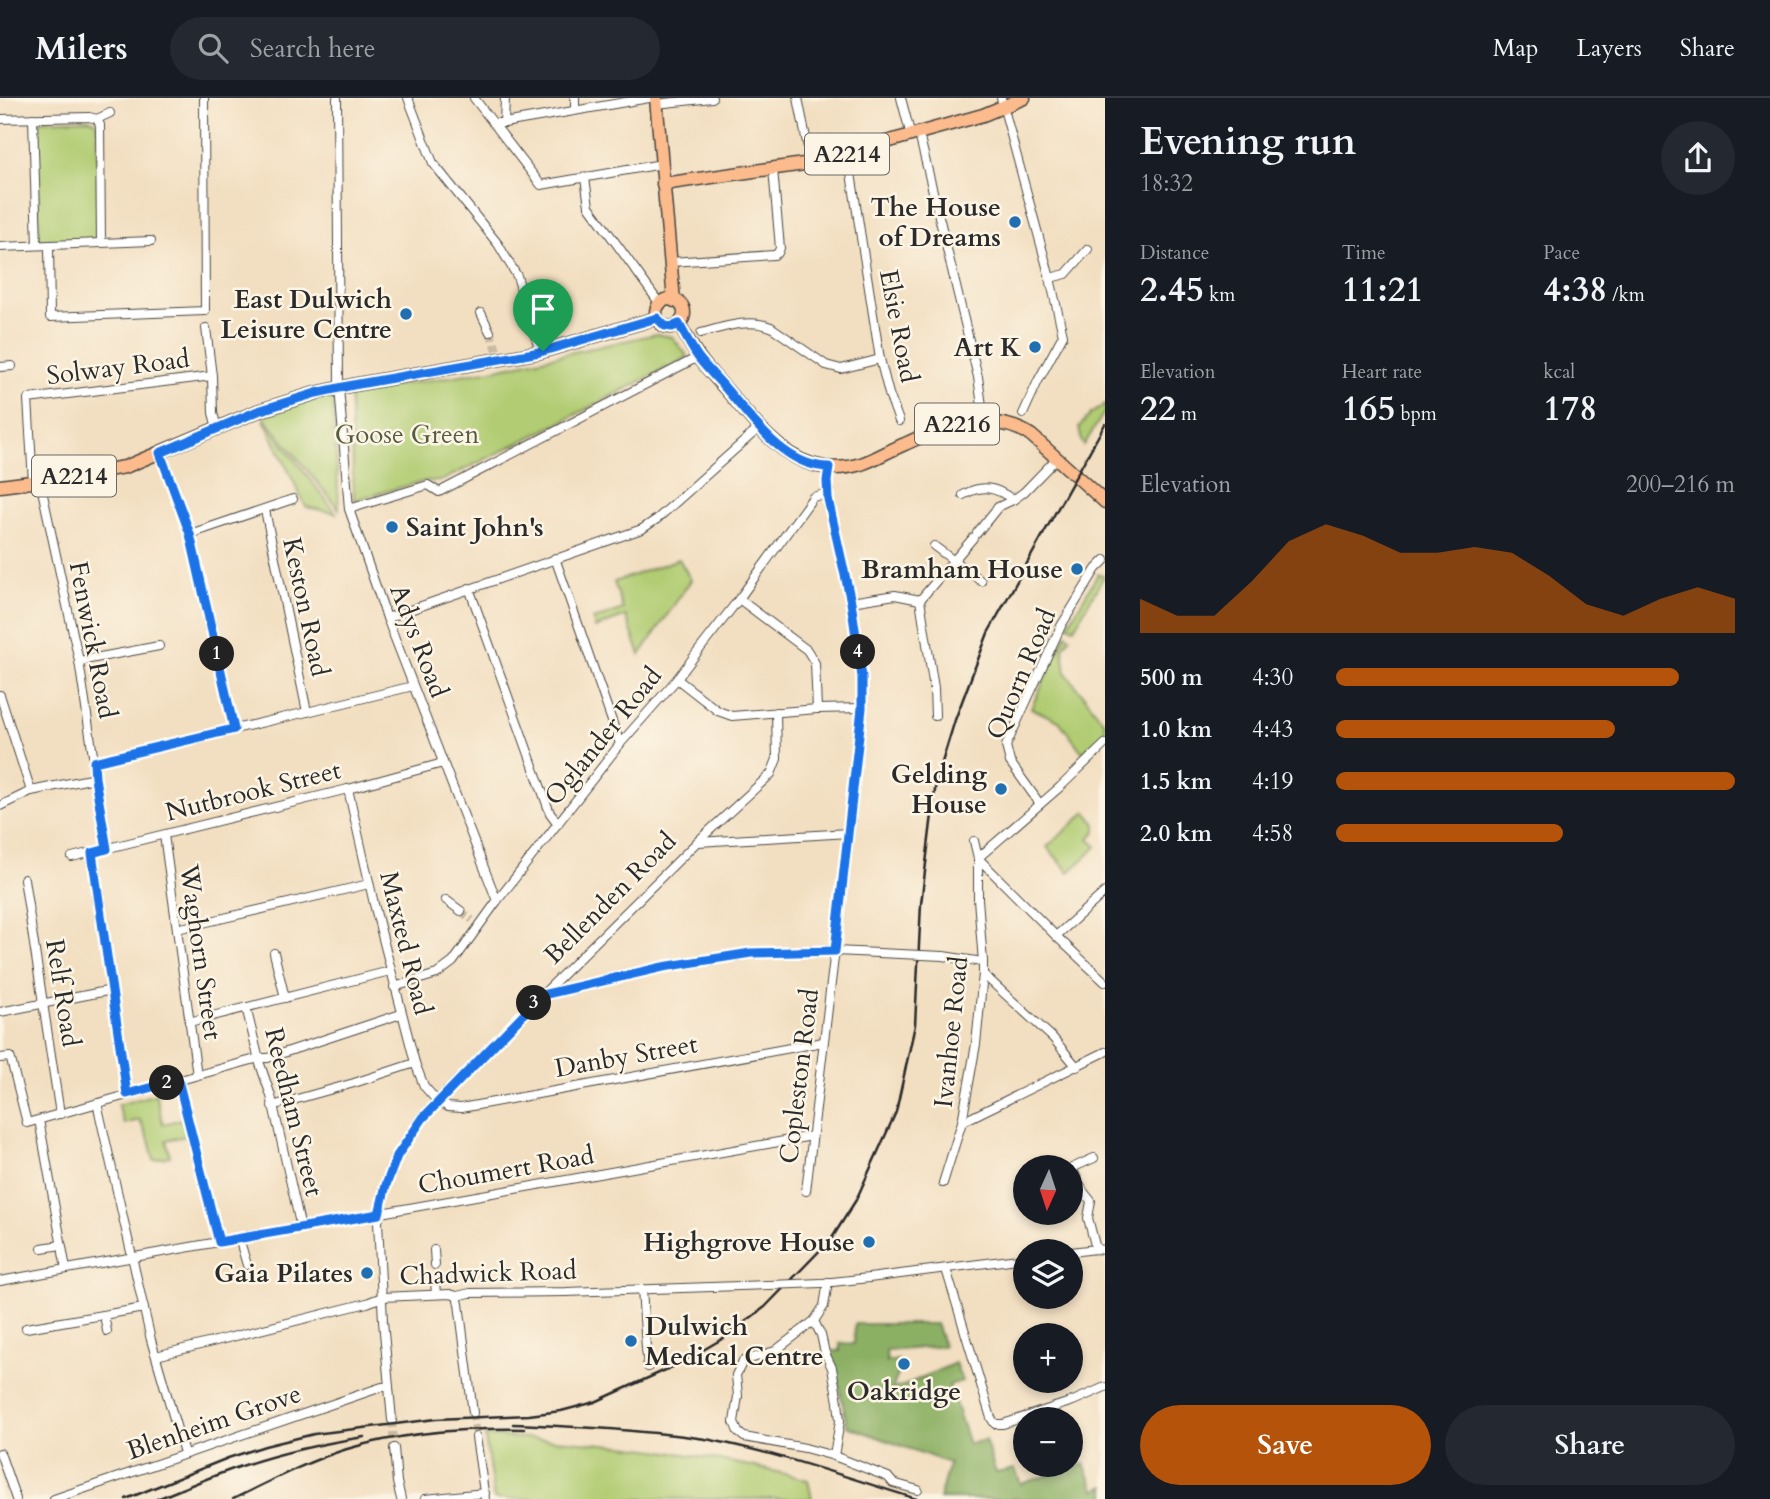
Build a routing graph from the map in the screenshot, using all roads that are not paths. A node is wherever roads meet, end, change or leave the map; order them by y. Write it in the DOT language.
graph roads {
  1 [pos="204,98"];
  2 [pos="337,98"];
  3 [pos="408,98"];
  4 [pos="474,98"];
  5 [pos="505,98"];
  6 [pos="576,98"];
  7 [pos="712,98"];
  8 [pos="798,98"];
  9 [pos="901,98"];
  10 [pos="1024,98"];
  11 [pos="654,100"];
  12 [pos="1002,103"];
  13 [pos="575,110"];
  14 [pos="110,113"];
  15 [pos="33,118"];
  16 [pos="0,120"];
  17 [pos="97,120"];
  18 [pos="493,123"];
  19 [pos="504,123"];
  20 [pos="915,135"];
  21 [pos="848,154"];
  22 [pos="811,163"];
  23 [pos="662,164"];
  24 [pos="774,169"];
  25 [pos="585,178"];
  26 [pos="663,184"];
  27 [pos="151,241"];
  28 [pos="101,243"];
  29 [pos="37,245"];
  30 [pos="48,245"];
  31 [pos="0,247"];
  32 [pos="1088,249"];
  33 [pos="671,262"];
  34 [pos="1050,278"];
  35 [pos="674,301"];
  36 [pos="660,304"];
  37 [pos="481,313"];
  38 [pos="657,318"];
  39 [pos="679,324"];
  40 [pos="206,328"];
  41 [pos="490,332"];
  42 [pos="701,333"];
  43 [pos="540,352"];
  44 [pos="698,357"];
  45 [pos="880,359"];
  46 [pos="12,366"];
  47 [pos="0,367"];
  48 [pos="212,376"];
  49 [pos="339,387"];
  50 [pos="982,406"];
  51 [pos="1023,414"];
  52 [pos="899,421"];
  53 [pos="217,428"];
  54 [pos="759,428"];
  55 [pos="160,453"];
  56 [pos="1057,458"];
  57 [pos="829,467"];
  58 [pos="36,482"];
  59 [pos="0,486"];
  60 [pos="963,495"];
  61 [pos="293,499"];
  62 [pos="828,499"];
  63 [pos="1013,500"];
  64 [pos="1105,502"];
  65 [pos="349,509"];
  66 [pos="265,510"];
  67 [pos="190,534"];
  68 [pos="934,546"];
  69 [pos="555,558"];
  70 [pos="1105,560"];
  71 [pos="955,562"];
  72 [pos="981,581"];
  73 [pos="469,588"];
  74 [pos="739,599"];
  75 [pos="920,600"];
  76 [pos="851,602"];
  77 [pos="387,618"];
  78 [pos="159,646"];
  79 [pos="79,661"];
  80 [pos="677,679"];
  81 [pos="413,686"];
  82 [pos="0,695"];
  83 [pos="862,708"];
  84 [pos="817,709"];
  85 [pos="307,712"];
  86 [pos="776,712"];
  87 [pos="935,716"];
  88 [pos="234,729"];
  89 [pos="620,744"];
  90 [pos="1105,744"];
  91 [pos="94,762"];
  92 [pos="443,763"];
  93 [pos="95,778"];
  94 [pos="348,789"];
  95 [pos="32,791"];
  96 [pos="1040,804"];
  97 [pos="0,806"];
  98 [pos="558,824"];
  99 [pos="849,834"];
  100 [pos="164,835"];
  101 [pos="974,841"];
  102 [pos="697,842"];
  103 [pos="107,849"];
  104 [pos="92,853"];
  105 [pos="72,857"];
  106 [pos="978,858"];
  107 [pos="24,879"];
  108 [pos="369,884"];
  109 [pos="1105,892"];
  110 [pos="446,900"];
  111 [pos="497,901"];
  112 [pos="461,911"];
  113 [pos="177,929"];
  114 [pos="1056,936"];
  115 [pos="835,951"];
  116 [pos="274,953"];
  117 [pos="983,962"];
  118 [pos="390,971"];
  119 [pos="983,974"];
  120 [pos="1105,982"];
  121 [pos="394,987"];
  122 [pos="112,990"];
  123 [pos="542,995"];
  124 [pos="285,998"];
  125 [pos="43,1004"];
  126 [pos="246,1007"];
  127 [pos="0,1012"];
  128 [pos="401,1014"];
  129 [pos="190,1022"];
  130 [pos="823,1042"];
  131 [pos="1105,1052"];
  132 [pos="0,1058"];
  133 [pos="259,1058"];
  134 [pos="415,1063"];
  135 [pos="1077,1067"];
  136 [pos="197,1075"];
  137 [pos="178,1080"];
  138 [pos="127,1094"];
  139 [pos="438,1102"];
  140 [pos="97,1103"];
  141 [pos="272,1106"];
  142 [pos="60,1114"];
  143 [pos="39,1119"];
  144 [pos="962,1122"];
  145 [pos="812,1136"];
  146 [pos="1094,1158"];
  147 [pos="943,1183"];
  148 [pos="806,1191"];
  149 [pos="379,1214"];
  150 [pos="301,1228"];
  151 [pos="239,1238"];
  152 [pos="219,1242"];
  153 [pos="61,1245"];
  154 [pos="42,1248"];
  155 [pos="435,1250"];
  156 [pos="1100,1250"];
  157 [pos="132,1257"];
  158 [pos="1013,1260"];
  159 [pos="247,1265"];
  160 [pos="435,1265"];
  161 [pos="66,1269"];
  162 [pos="946,1269"];
  163 [pos="0,1281"];
  164 [pos="435,1281"];
  165 [pos="824,1282"];
  166 [pos="642,1289"];
  167 [pos="436,1294"];
  168 [pos="457,1296"];
  169 [pos="382,1297"];
  170 [pos="144,1308"];
  171 [pos="104,1315"];
  172 [pos="814,1321"];
  173 [pos="26,1328"];
  174 [pos="107,1331"];
  175 [pos="156,1356"];
  176 [pos="648,1367"];
  177 [pos="389,1387"];
  178 [pos="1105,1387"];
  179 [pos="473,1413"];
  180 [pos="392,1420"];
  181 [pos="476,1437"];
  182 [pos="394,1448"];
  183 [pos="0,1453"];
  184 [pos="184,1454"];
  185 [pos="834,1456"];
  186 [pos="918,1490"];
  187 [pos="485,1496"];
  188 [pos="16,1499"];
  189 [pos="54,1499"];
  190 [pos="401,1499"];
  191 [pos="425,1499"];
  1 -- 30 [label="street"];
  2 -- 49 [label="street, Adys Road"];
  3 -- 43 [label="street"];
  4 -- 18 [label="street"];
  5 -- 19 [label="street"];
  6 -- 13 [label="street"];
  7 -- 11 [label="street"];
  8 -- 22 [label="street"];
  9 -- 20 [label="street"];
  10 -- 12 [label="main road, A2214"];
  11 -- 13 [label="street"];
  11 -- 23 [label="main road, A2216"];
  12 -- 20 [label="main road, A2214"];
  12 -- 34 [label="street"];
  13 -- 19 [label="street"];
  14 -- 17 [label="street"];
  15 -- 16 [label="street"];
  15 -- 17 [label="street"];
  15 -- 29 [label="street"];
  17 -- 28 [label="street"];
  18 -- 19 [label="street"];
  18 -- 25 [label="street"];
  20 -- 21 [label="main road, A2214"];
  20 -- 50 [label="street"];
  21 -- 22 [label="main road, A2214"];
  21 -- 45 [label="street, Elsie Road"];
  22 -- 24 [label="main road, A2214"];
  23 -- 25 [label="street"];
  23 -- 26 [label="main road, A2216"];
  24 -- 26 [label="main road, A2214"];
  24 -- 33 [label="street"];
  25 -- 36 [label="street"];
  26 -- 33 [label="main road, A2216"];
  27 -- 28 [label="street"];
  28 -- 30 [label="street"];
  29 -- 30 [label="street"];
  29 -- 31 [label="street"];
  32 -- 34 [label="street"];
  33 -- 35 [label="main road, A2216"];
  34 -- 51 [label="street"];
  35 -- 36 [label="main road"];
  35 -- 39 [label="main road, A2216"];
  36 -- 38 [label="main road"];
  37 -- 41 [label="street"];
  38 -- 39 [label="main road"];
  38 -- 43 [label="main road, A2214"];
  39 -- 44 [label="main road, A2216"];
  40 -- 48 [label="street"];
  42 -- 45 [label="street"];
  43 -- 49 [label="main road, A2214"];
  44 -- 54 [label="main road, A2216"];
  44 -- 65 [label="street"];
  45 -- 52 [label="street, Elsie Road"];
  46 -- 47 [label="street"];
  48 -- 53 [label="street"];
  48 -- 58 [label="street, Solway Road"];
  49 -- 53 [label="main road, A2214"];
  49 -- 65 [label="street, Adys Road"];
  53 -- 55 [label="main road, A2214"];
  54 -- 57 [label="main road, A2216"];
  54 -- 69 [label="street"];
  55 -- 58 [label="main road, A2214"];
  55 -- 67 [label="street"];
  56 -- 57 [label="main road, A2216"];
  56 -- 63 [label="street"];
  56 -- 64 [label="main road, A2216"];
  57 -- 62 [label="street, Copleston Road"];
  58 -- 59 [label="main road, A2214"];
  58 -- 79 [label="street, Fenwick Road"];
  60 -- 63 [label="street"];
  61 -- 66 [label="street"];
  62 -- 74 [label="street, Oglander Road"];
  62 -- 76 [label="street, Copleston Road"];
  63 -- 71 [label="street"];
  65 -- 77 [label="street, Adys Road"];
  66 -- 67 [label="street"];
  66 -- 85 [label="street, Keston Road"];
  67 -- 88 [label="street"];
  68 -- 71 [label="street"];
  69 -- 73 [label="street"];
  69 -- 89 [label="street"];
  70 -- 96 [label="street, Quorn Road"];
  71 -- 72 [label="street"];
  71 -- 75 [label="street"];
  73 -- 77 [label="street"];
  73 -- 98 [label="street"];
  74 -- 80 [label="street, Oglander Road"];
  74 -- 84 [label="street"];
  75 -- 76 [label="street"];
  75 -- 87 [label="street"];
  76 -- 83 [label="street, Copleston Road"];
  77 -- 81 [label="street, Adys Road"];
  78 -- 79 [label="street"];
  79 -- 91 [label="street, Fenwick Road"];
  80 -- 86 [label="street"];
  80 -- 89 [label="street, Oglander Road"];
  81 -- 85 [label="street"];
  81 -- 92 [label="street, Adys Road"];
  82 -- 95 [label="street"];
  83 -- 84 [label="street"];
  83 -- 99 [label="street, Copleston Road"];
  84 -- 86 [label="street"];
  85 -- 88 [label="street"];
  86 -- 102 [label="street, Bellenden Road"];
  88 -- 91 [label="street"];
  89 -- 98 [label="street, Oglander Road"];
  90 -- 96 [label="street"];
  91 -- 93 [label="street, Fenwick Road"];
  92 -- 94 [label="street, Nutbrook Street"];
  92 -- 111 [label="street, Adys Road"];
  93 -- 95 [label="street"];
  93 -- 103 [label="street, Fenwick Road"];
  94 -- 100 [label="street, Nutbrook Street"];
  94 -- 108 [label="street, Maxted Road"];
  95 -- 97 [label="street"];
  96 -- 106 [label="street"];
  98 -- 111 [label="street, Oglander Road"];
  99 -- 102 [label="street"];
  99 -- 115 [label="street, Copleston Road"];
  100 -- 103 [label="street, Nutbrook Street"];
  100 -- 113 [label="street, Waghorn Street"];
  101 -- 106 [label="street, Ivanhoe Road"];
  102 -- 123 [label="street, Bellenden Road"];
  103 -- 104 [label="street, Nutbrook Street"];
  104 -- 105 [label="street, Nutbrook Street"];
  104 -- 122 [label="street"];
  106 -- 114 [label="street"];
  106 -- 117 [label="street, Ivanhoe Road"];
  107 -- 125 [label="street, Relf Road"];
  108 -- 113 [label="street"];
  108 -- 118 [label="street, Maxted Road"];
  109 -- 114 [label="street"];
  110 -- 112 [label="street"];
  111 -- 121 [label="street, Oglander Road"];
  113 -- 129 [label="street, Waghorn Street"];
  114 -- 120 [label="street"];
  115 -- 117 [label="street, bridge"];
  115 -- 123 [label="street"];
  115 -- 130 [label="street, Copleston Road"];
  116 -- 124 [label="street"];
  117 -- 119 [label="street, Ivanhoe Road"];
  118 -- 121 [label="street, Maxted Road"];
  118 -- 124 [label="street"];
  119 -- 135 [label="street"];
  119 -- 144 [label="street, Ivanhoe Road"];
  121 -- 128 [label="street, Maxted Road"];
  122 -- 125 [label="street"];
  122 -- 138 [label="street"];
  123 -- 139 [label="street, Bellenden Road"];
  124 -- 126 [label="street"];
  125 -- 127 [label="street"];
  125 -- 142 [label="street, Relf Road"];
  126 -- 129 [label="street"];
  126 -- 133 [label="street, Reedham Street"];
  128 -- 133 [label="street"];
  128 -- 134 [label="street, Maxted Road"];
  129 -- 136 [label="street, Waghorn Street"];
  130 -- 139 [label="street, Danby Street"];
  130 -- 145 [label="street, Copleston Road"];
  131 -- 135 [label="street"];
  132 -- 143 [label="street"];
  133 -- 136 [label="street"];
  133 -- 141 [label="street, Reedham Street"];
  134 -- 139 [label="street, Maxted Road"];
  134 -- 141 [label="street"];
  135 -- 144 [label="street"];
  136 -- 137 [label="street"];
  137 -- 138 [label="street"];
  137 -- 152 [label="street"];
  138 -- 140 [label="street"];
  139 -- 149 [label="street, Bellenden Road"];
  140 -- 142 [label="street"];
  140 -- 157 [label="street"];
  141 -- 150 [label="street, Reedham Street"];
  142 -- 143 [label="street"];
  143 -- 153 [label="street"];
  144 -- 147 [label="street, Ivanhoe Road"];
  145 -- 148 [label="street, Copleston Road"];
  145 -- 149 [label="street, Choumert Road"];
  146 -- 156 [label="street"];
  149 -- 150 [label="street, Choumert Road"];
  149 -- 169 [label="street, Bellenden Road"];
  150 -- 151 [label="street, Choumert Road"];
  151 -- 152 [label="street, Choumert Road"];
  151 -- 159 [label="street"];
  152 -- 157 [label="street, Choumert Road"];
  153 -- 154 [label="street"];
  153 -- 161 [label="street"];
  155 -- 160 [label="street"];
  157 -- 161 [label="street, Choumert Road"];
  157 -- 170 [label="street"];
  158 -- 162 [label="street, Chadwick Road"];
  161 -- 163 [label="street, Choumert Road"];
  162 -- 165 [label="street, Chadwick Road"];
  162 -- 178 [label="street"];
  164 -- 167 [label="street"];
  165 -- 166 [label="street, Chadwick Road, bridge"];
  165 -- 172 [label="street"];
  166 -- 168 [label="street, Chadwick Road"];
  166 -- 176 [label="street"];
  167 -- 168 [label="street, Chadwick Road"];
  167 -- 169 [label="street, Chadwick Road"];
  168 -- 179 [label="street"];
  169 -- 175 [label="street, Chadwick Road"];
  169 -- 177 [label="street, Bellenden Road"];
  170 -- 171 [label="street"];
  170 -- 175 [label="street"];
  171 -- 173 [label="street"];
  171 -- 174 [label="street"];
  172 -- 185 [label="street"];
  172 -- 185 [label="street"];
  175 -- 184 [label="street"];
  177 -- 180 [label="street, Bellenden Road"];
  177 -- 184 [label="street, Blenheim Grove"];
  181 -- 187 [label="street"];
  182 -- 190 [label="street"];
  183 -- 188 [label="street"];
  184 -- 189 [label="street, Blenheim Grove"];
  185 -- 186 [label="street"];
  187 -- 191 [label="street"];
}
